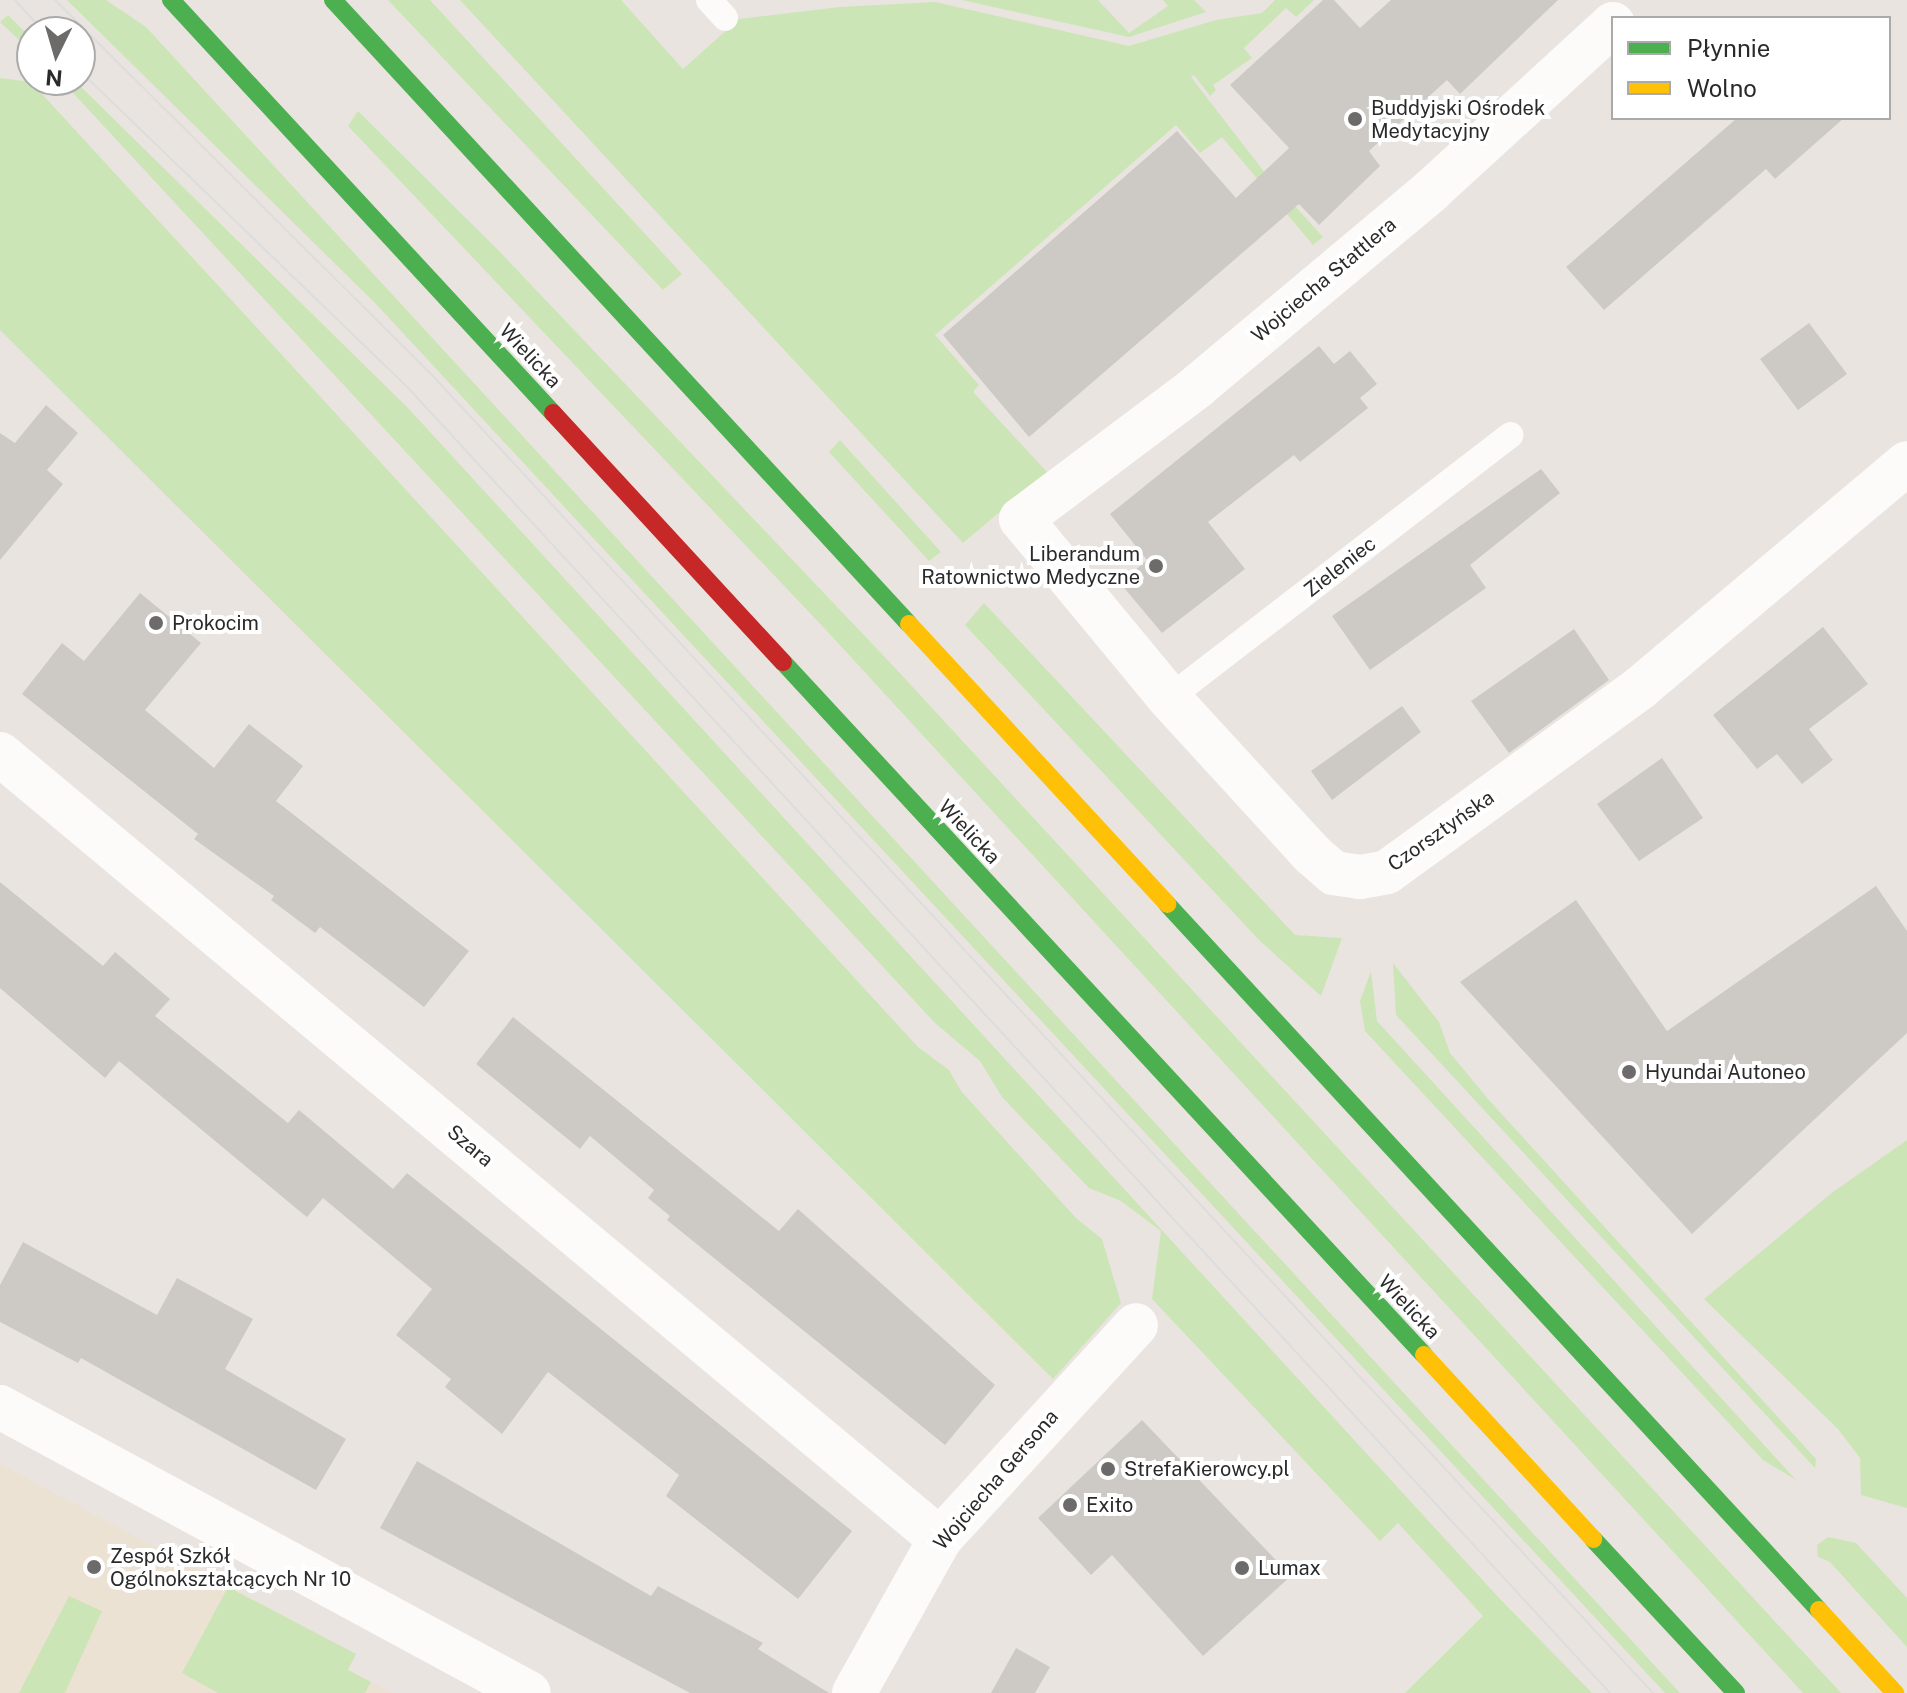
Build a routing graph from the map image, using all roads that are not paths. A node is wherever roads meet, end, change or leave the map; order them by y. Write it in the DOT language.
graph roads {
  1 [pos="171,0"];
  2 [pos="333,0"];
  3 [pos="1639,0"];
  4 [pos="1621,16"];
  5 [pos="1611,26"];
  6 [pos="1511,435"];
  7 [pos="1907,463"];
  8 [pos="1021,519"];
  9 [pos="1169,698"];
  10 [pos="0,754"];
  11 [pos="1136,1325"];
  12 [pos="0,1407"];
  13 [pos="940,1539"];
  14 [pos="529,1693"];
  15 [pos="854,1693"];
  16 [pos="1736,1693"];
  17 [pos="1895,1693"];
  1 -- 16 [label="main road, Wielicka"];
  2 -- 17 [label="main road"];
  3 -- 4 [label="street"];
  5 -- 8 [label="street, Wojciecha Stattlera"];
  6 -- 9 [label="lane, Zieleniec"];
  7 -- 9 [label="street, Czorsztyńska"];
  8 -- 9 [label="street, Czorsztyńska"];
  10 -- 13 [label="street, Szara"];
  11 -- 13 [label="street, Wojciecha Gersona"];
  12 -- 14 [label="street"];
  13 -- 15 [label="street, Wojciecha Gersona"];
}
